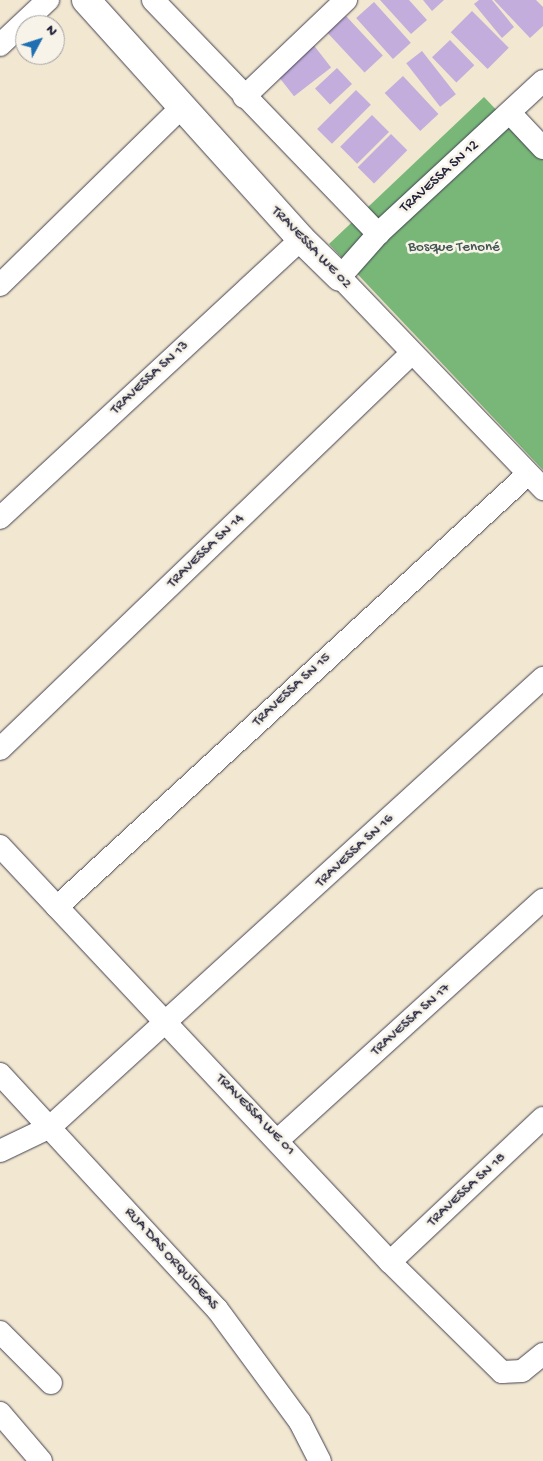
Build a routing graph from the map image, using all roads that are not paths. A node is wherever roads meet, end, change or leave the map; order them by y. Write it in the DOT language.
graph roads {
  1 [pos="48,0"];
  2 [pos="86,0"];
  3 [pos="153,0"];
  4 [pos="346,0"];
  5 [pos="0,45"];
  6 [pos="543,81"];
  7 [pos="244,97"];
  8 [pos="182,107"];
  9 [pos="510,113"];
  10 [pos="543,148"];
  11 [pos="378,234"];
  12 [pos="300,239"];
  13 [pos="340,277"];
  14 [pos="0,285"];
  15 [pos="412,353"];
  16 [pos="535,481"];
  17 [pos="0,518"];
  18 [pos="543,678"];
  19 [pos="0,748"];
  20 [pos="0,846"];
  21 [pos="543,900"];
  22 [pos="57,907"];
  23 [pos="167,1024"];
  24 [pos="0,1074"];
  25 [pos="543,1118"];
  26 [pos="50,1127"];
  27 [pos="279,1140"];
  28 [pos="0,1151"];
  29 [pos="390,1262"];
  30 [pos="0,1332"];
  31 [pos="543,1354"];
  32 [pos="51,1383"];
  33 [pos="0,1413"];
  34 [pos="41,1461"];
  35 [pos="320,1461"];
  1 -- 5 [label="street"];
  2 -- 8 [label="street, TRAVESSA WE 02"];
  3 -- 7 [label="street"];
  4 -- 7 [label="street"];
  6 -- 9 [label="street, TRAVESSA SN 12"];
  7 -- 11 [label="street"];
  8 -- 12 [label="street, TRAVESSA WE 02"];
  8 -- 14 [label="street"];
  9 -- 10 [label="street"];
  9 -- 11 [label="street, TRAVESSA SN 12"];
  11 -- 13 [label="street, TRAVESSA SN 12"];
  12 -- 13 [label="street, TRAVESSA WE 02"];
  12 -- 17 [label="street, TRAVESSA SN 13"];
  13 -- 15 [label="street, TRAVESSA WE 02"];
  15 -- 16 [label="street, TRAVESSA WE 02"];
  15 -- 19 [label="street, TRAVESSA SN 14"];
  16 -- 22 [label="street, TRAVESSA SN 15"];
  18 -- 23 [label="street, TRAVESSA SN 16"];
  20 -- 22 [label="street, TRAVESSA WE 01"];
  21 -- 27 [label="street, TRAVESSA SN 17"];
  22 -- 23 [label="street, TRAVESSA WE 01"];
  23 -- 26 [label="street, TRAVESSA SN 16"];
  23 -- 27 [label="street, TRAVESSA WE 01"];
  24 -- 26 [label="street, RUA DAS ORQUÍDEAS"];
  25 -- 29 [label="street, TRAVESSA SN 18"];
  26 -- 28 [label="street, TRAVESSA SN 16"];
  26 -- 35 [label="street, RUA DAS ORQUÍDEAS"];
  27 -- 29 [label="street, TRAVESSA WE 01"];
  29 -- 31 [label="street, TRAVESSA WE 01"];
  30 -- 32 [label="street"];
  33 -- 34 [label="street"];
}
